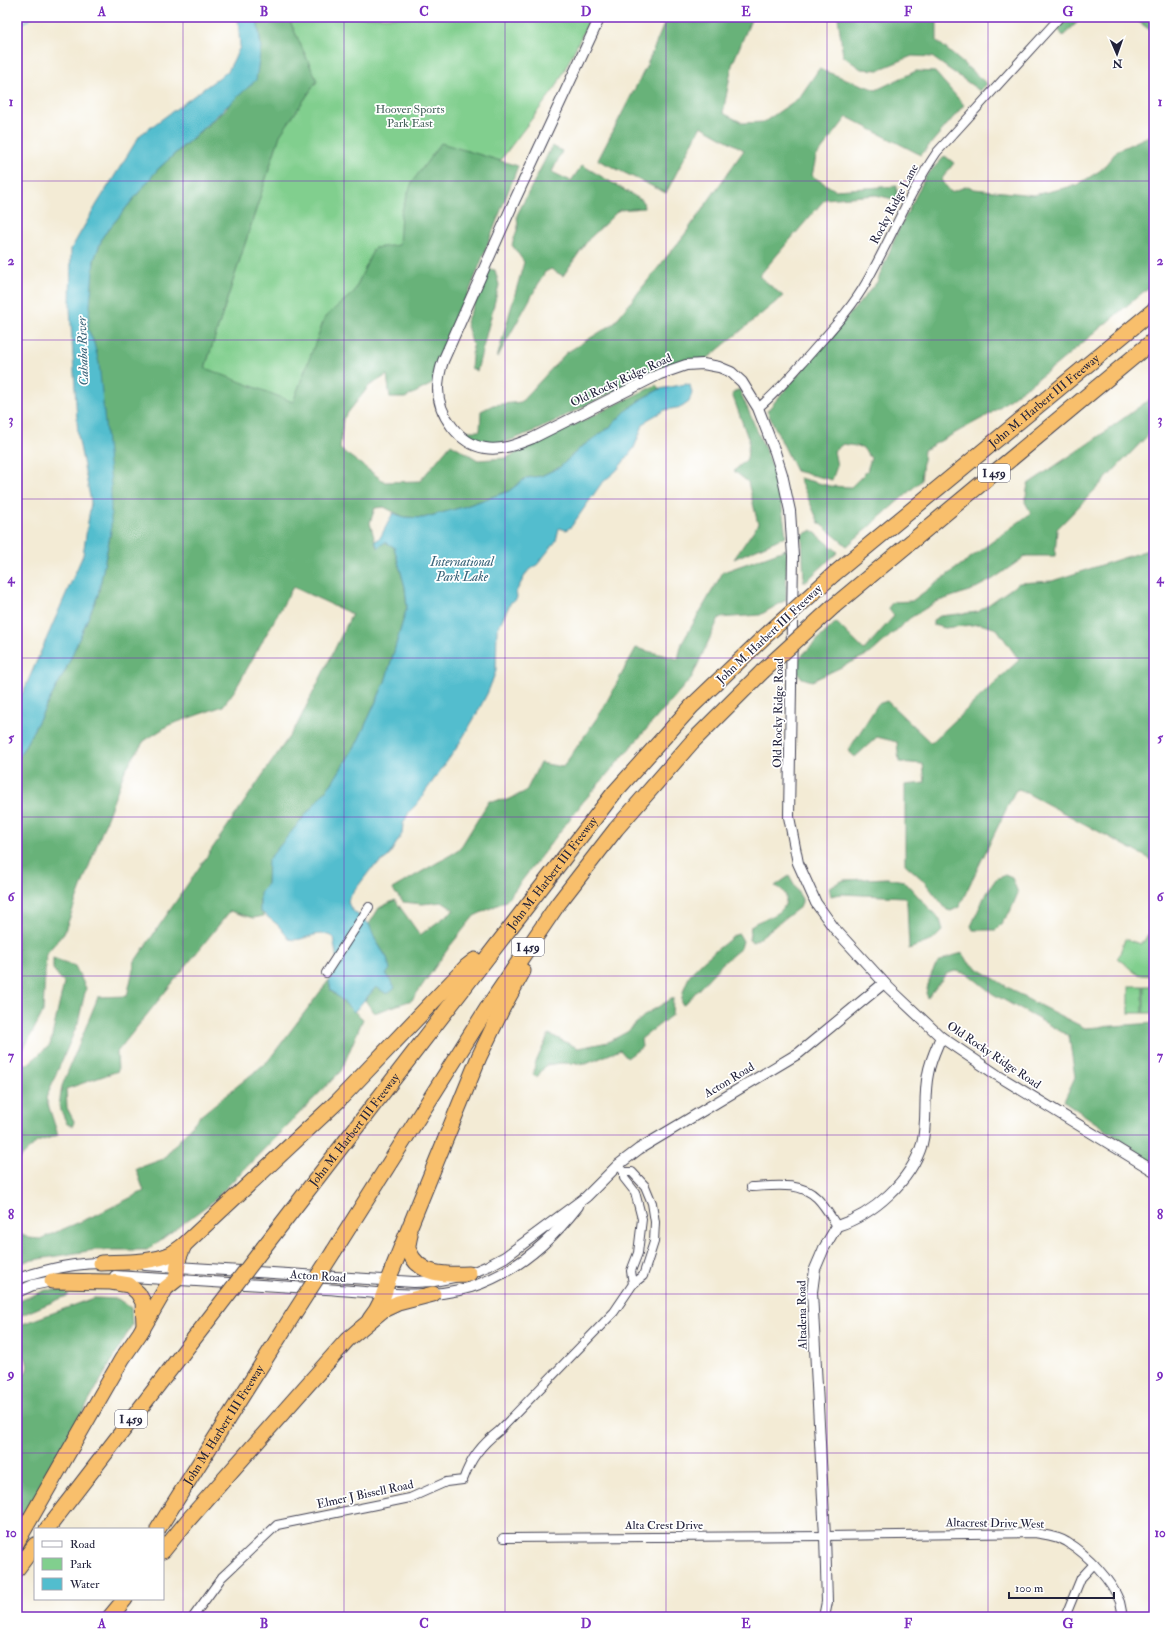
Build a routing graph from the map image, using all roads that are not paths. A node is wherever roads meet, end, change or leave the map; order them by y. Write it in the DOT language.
graph roads {
  1 [pos="600,17"];
  2 [pos="1060,17"];
  3 [pos="1154,310"];
  4 [pos="1154,340"];
  5 [pos="758,408"];
  6 [pos="558,904"];
  7 [pos="368,907"];
  8 [pos="500,938"];
  9 [pos="326,973"];
  10 [pos="884,983"];
  11 [pos="941,1037"];
  12 [pos="621,1169"];
  13 [pos="1154,1171"];
  14 [pos="751,1187"];
  15 [pos="586,1197"];
  16 [pos="411,1226"];
  17 [pos="837,1226"];
  18 [pos="184,1245"];
  19 [pos="101,1263"];
  20 [pos="178,1274"];
  21 [pos="469,1274"];
  22 [pos="17,1278"];
  23 [pos="52,1280"];
  24 [pos="633,1284"];
  25 [pos="386,1287"];
  26 [pos="17,1292"];
  27 [pos="433,1294"];
  28 [pos="370,1319"];
  29 [pos="144,1324"];
  30 [pos="48,1528"];
  31 [pos="159,1528"];
  32 [pos="825,1536"];
  33 [pos="503,1538"];
  34 [pos="17,1542"];
  35 [pos="34,1546"];
  36 [pos="164,1550"];
  37 [pos="1094,1564"];
  38 [pos="17,1569"];
  39 [pos="111,1600"];
  40 [pos="124,1600"];
  41 [pos="100,1617"];
  42 [pos="110,1617"];
  43 [pos="193,1617"];
  44 [pos="824,1617"];
  45 [pos="1065,1617"];
  46 [pos="1123,1617"];
  1 -- 5 [label="street, Old Rocky Ridge Road"];
  2 -- 5 [label="street, Rocky Ridge Lane"];
  3 -- 8 [label="highway, John M. Harbert III Freeway / I 459, bridge"];
  4 -- 6 [label="highway, John M. Harbert III Freeway / I 459, bridge"];
  5 -- 10 [label="street, Old Rocky Ridge Road"];
  6 -- 16 [label="highway"];
  6 -- 31 [label="highway, John M. Harbert III Freeway / I 459, bridge"];
  7 -- 9 [label="street"];
  8 -- 18 [label="highway"];
  8 -- 30 [label="highway, John M. Harbert III Freeway / I 459, bridge"];
  10 -- 11 [label="street, Old Rocky Ridge Road"];
  10 -- 12 [label="street, Acton Road"];
  11 -- 13 [label="street, Old Rocky Ridge Road"];
  11 -- 17 [label="street"];
  12 -- 15 [label="street, Acton Road"];
  12 -- 24 [label="street"];
  12 -- 24 [label="street, Elmer J Bissell Road"];
  14 -- 17 [label="street"];
  15 -- 21 [label="street, Acton Road"];
  15 -- 27 [label="street, Acton Road"];
  16 -- 21 [label="highway"];
  16 -- 25 [label="highway"];
  17 -- 32 [label="street, Altadena Road"];
  18 -- 19 [label="highway"];
  18 -- 20 [label="highway"];
  19 -- 20 [label="street, Acton Road"];
  19 -- 22 [label="street, Acton Road"];
  20 -- 23 [label="street, Acton Road"];
  20 -- 25 [label="street, Acton Road"];
  20 -- 29 [label="highway"];
  21 -- 25 [label="street, Acton Road"];
  23 -- 26 [label="street, Acton Road"];
  23 -- 29 [label="highway"];
  24 -- 43 [label="street, Elmer J Bissell Road"];
  25 -- 27 [label="street, Acton Road"];
  25 -- 28 [label="highway"];
  27 -- 28 [label="highway"];
  28 -- 36 [label="highway"];
  29 -- 34 [label="highway"];
  32 -- 33 [label="street, Alta Crest Drive"];
  32 -- 37 [label="street, Altacrest Drive West"];
  32 -- 44 [label="street, Altadena Road"];
  35 -- 38 [label="highway"];
  37 -- 45 [label="street"];
  37 -- 46 [label="street, Altacrest Drive West"];
  39 -- 41 [label="highway"];
  40 -- 42 [label="highway"];
}
